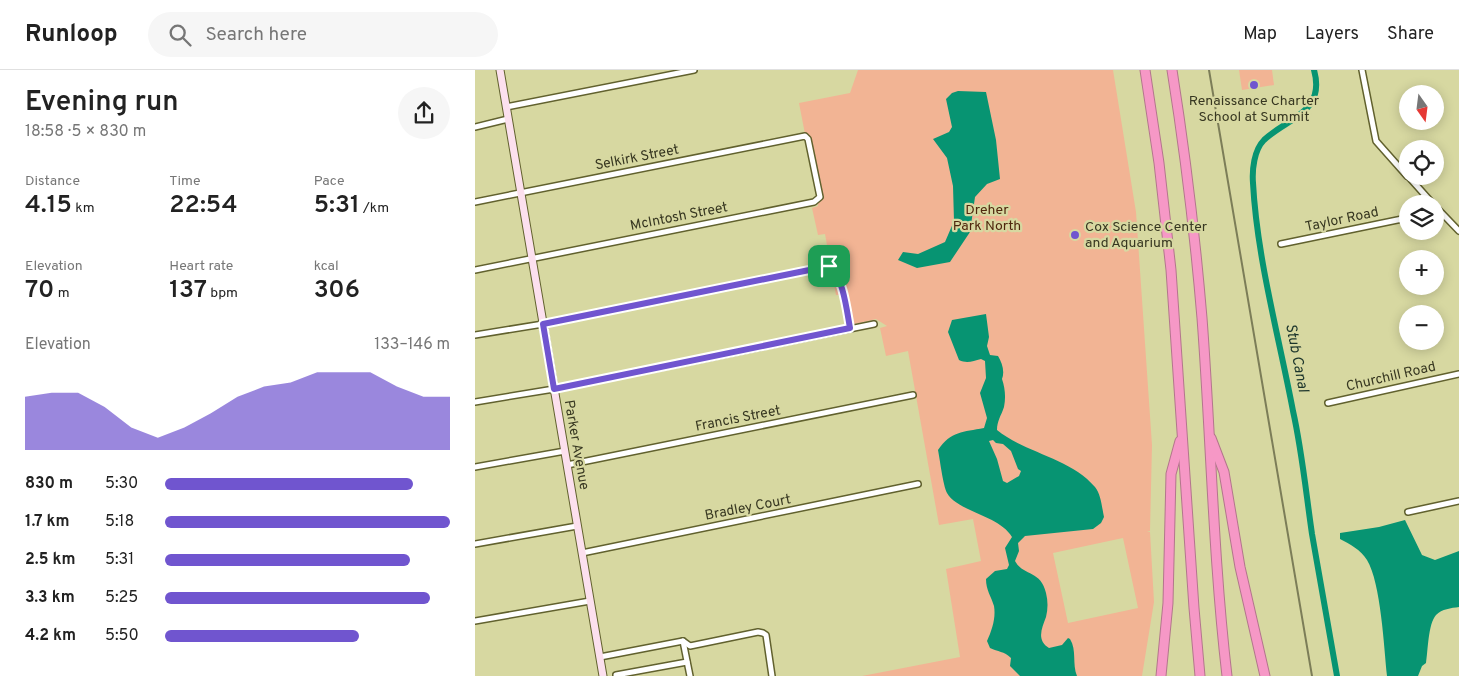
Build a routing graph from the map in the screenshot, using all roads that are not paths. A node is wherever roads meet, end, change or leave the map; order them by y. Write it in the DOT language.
graph roads {
  1 [pos="500,70"];
  2 [pos="694,70"];
  3 [pos="1145,70"];
  4 [pos="1172,70"];
  5 [pos="1362,70"];
  6 [pos="506,107"];
  7 [pos="508,119"];
  8 [pos="475,126"];
  9 [pos="803,136"];
  10 [pos="1399,166"];
  11 [pos="1416,185"];
  12 [pos="520,192"];
  13 [pos="1425,195"];
  14 [pos="475,202"];
  15 [pos="1444,217"];
  16 [pos="1399,220"];
  17 [pos="1459,231"];
  18 [pos="1281,244"];
  19 [pos="532,258"];
  20 [pos="475,270"];
  21 [pos="543,324"];
  22 [pos="874,324"];
  23 [pos="850,328"];
  24 [pos="475,336"];
  25 [pos="1459,374"];
  26 [pos="554,389"];
  27 [pos="913,395"];
  28 [pos="475,402"];
  29 [pos="1328,403"];
  30 [pos="1209,431"];
  31 [pos="1182,433"];
  32 [pos="565,451"];
  33 [pos="567,465"];
  34 [pos="475,466"];
  35 [pos="918,484"];
  36 [pos="1459,501"];
  37 [pos="1408,512"];
  38 [pos="577,526"];
  39 [pos="475,544"];
  40 [pos="582,553"];
  41 [pos="590,601"];
  42 [pos="475,621"];
  43 [pos="683,641"];
  44 [pos="600,657"];
  45 [pos="687,662"];
  46 [pos="616,675"];
  47 [pos="602,676"];
  48 [pos="690,676"];
  49 [pos="772,676"];
  50 [pos="1161,676"];
  51 [pos="1200,676"];
  52 [pos="1227,676"];
  53 [pos="1265,676"];
  1 -- 6 [label="street, Parker Avenue"];
  2 -- 6 [label="street"];
  3 -- 31 [label="highway"];
  4 -- 30 [label="highway"];
  5 -- 10 [label="street"];
  6 -- 7 [label="street, Parker Avenue"];
  7 -- 8 [label="street"];
  7 -- 12 [label="street, Parker Avenue"];
  9 -- 12 [label="street, Selkirk Street"];
  9 -- 19 [label="street, McIntosh Street"];
  11 -- 13 [label="street"];
  12 -- 14 [label="street, Selkirk Street"];
  12 -- 19 [label="street, Parker Avenue"];
  15 -- 17 [label="street"];
  16 -- 18 [label="street, Taylor Road"];
  19 -- 20 [label="street, McIntosh Street"];
  19 -- 21 [label="street, Parker Avenue"];
  21 -- 23 [label="street"];
  21 -- 24 [label="street"];
  21 -- 26 [label="street, Parker Avenue"];
  22 -- 23 [label="street"];
  23 -- 26 [label="street"];
  25 -- 29 [label="street, Churchill Road"];
  26 -- 28 [label="street"];
  26 -- 32 [label="street, Parker Avenue"];
  27 -- 33 [label="street, Francis Street"];
  30 -- 52 [label="highway"];
  30 -- 53 [label="highway"];
  31 -- 50 [label="highway"];
  31 -- 51 [label="highway"];
  32 -- 33 [label="street, Parker Avenue"];
  32 -- 34 [label="street"];
  33 -- 38 [label="street, Parker Avenue"];
  35 -- 40 [label="street, Bradley Court"];
  36 -- 37 [label="street"];
  38 -- 39 [label="street"];
  38 -- 40 [label="street, Parker Avenue"];
  40 -- 41 [label="street, Parker Avenue"];
  41 -- 42 [label="street"];
  41 -- 44 [label="street, Parker Avenue"];
  43 -- 44 [label="street"];
  43 -- 45 [label="street"];
  43 -- 49 [label="street"];
  44 -- 47 [label="street, Parker Avenue"];
  45 -- 46 [label="street"];
  45 -- 48 [label="street"];
}
